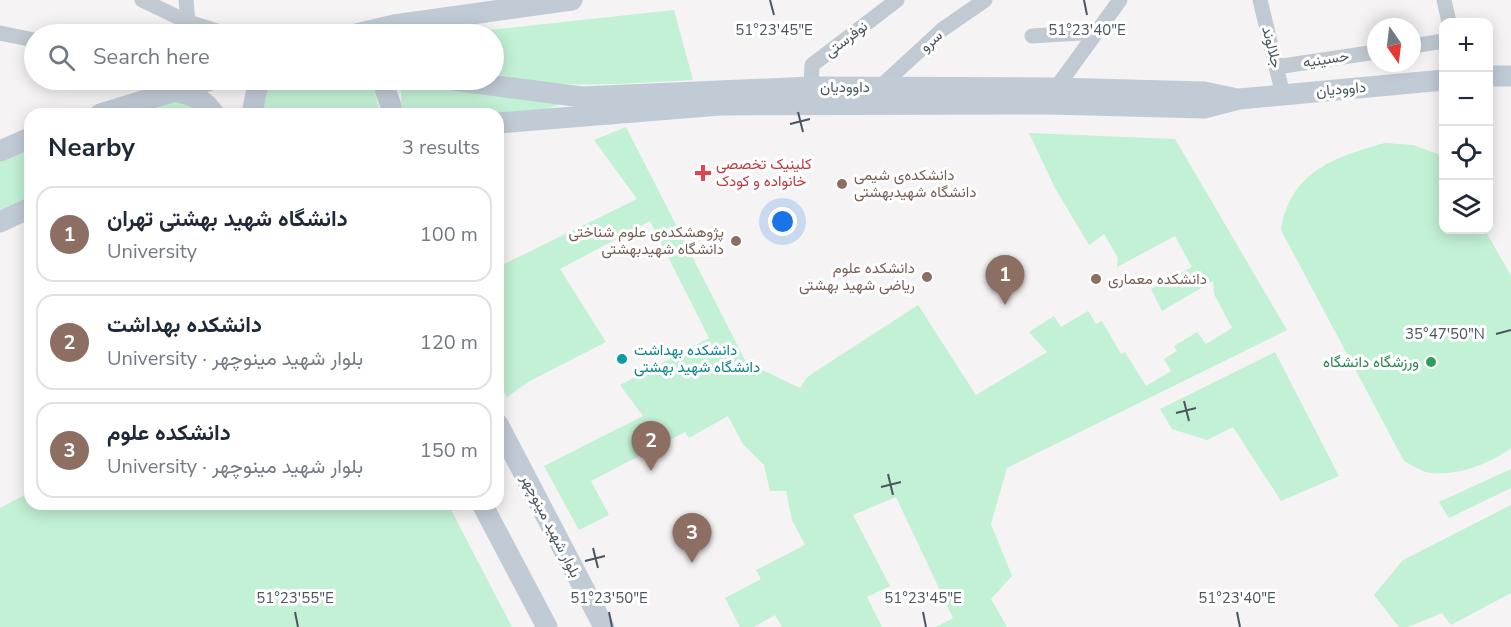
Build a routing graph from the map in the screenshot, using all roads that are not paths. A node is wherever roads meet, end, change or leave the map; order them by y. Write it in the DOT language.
graph roads {
  1 [pos="142,0"];
  2 [pos="186,0"];
  3 [pos="572,0"];
  4 [pos="897,0"];
  5 [pos="985,0"];
  6 [pos="1120,0"];
  7 [pos="1260,0"];
  8 [pos="1444,0"];
  9 [pos="1448,18"];
  10 [pos="189,24"];
  11 [pos="195,24"];
  12 [pos="401,24"];
  13 [pos="1096,32"];
  14 [pos="0,33"];
  15 [pos="1032,36"];
  16 [pos="24,38"];
  17 [pos="1439,42"];
  18 [pos="1421,45"];
  19 [pos="1367,53"];
  20 [pos="1276,67"];
  21 [pos="1493,76"];
  22 [pos="1511,76"];
  23 [pos="1439,80"];
  24 [pos="811,87"];
  25 [pos="880,87"];
  26 [pos="1056,88"];
  27 [pos="177,90"];
  28 [pos="196,90"];
  29 [pos="257,90"];
  30 [pos="386,90"];
  31 [pos="502,90"];
  32 [pos="1283,95"];
  33 [pos="1239,99"];
  34 [pos="583,106"];
  35 [pos="119,108"];
  36 [pos="210,108"];
  37 [pos="253,108"];
  38 [pos="390,108"];
  39 [pos="504,122"];
  40 [pos="24,141"];
  41 [pos="0,151"];
  42 [pos="24,211"];
  43 [pos="0,222"];
  44 [pos="504,435"];
  45 [pos="485,510"];
  46 [pos="547,627"];
  47 [pos="604,627"];
  1 -- 10 [label="street"];
  2 -- 11 [label="street"];
  3 -- 12 [label="street"];
  4 -- 24 [label="street, نوفرستی"];
  5 -- 25 [label="street, سرو"];
  6 -- 13 [label="street"];
  7 -- 20 [label="street, جلالوند"];
  8 -- 9 [label="street"];
  13 -- 15 [label="street"];
  13 -- 26 [label="street"];
  14 -- 16 [label="street"];
  17 -- 18 [label="street"];
  19 -- 20 [label="street, حسینیه"];
  20 -- 32 [label="street, جلالوند"];
  21 -- 22 [label="street"];
  23 -- 32 [label="street, داوودیان"];
  24 -- 25 [label="street, داوودیان"];
  24 -- 34 [label="street, داوودیان"];
  25 -- 26 [label="street, داوودیان"];
  26 -- 33 [label="street, داوودیان"];
  27 -- 35 [label="street"];
  28 -- 36 [label="street"];
  29 -- 37 [label="street"];
  30 -- 38 [label="street"];
  31 -- 34 [label="street, داوودیان"];
  32 -- 33 [label="street, داوودیان"];
  33 -- 34 [label="street, داوودیان"];
  34 -- 39 [label="street, داوودیان"];
  40 -- 41 [label="street"];
  42 -- 43 [label="street"];
  44 -- 47 [label="street, بلوار شهید مینوچهر"];
  45 -- 46 [label="street"];
}
